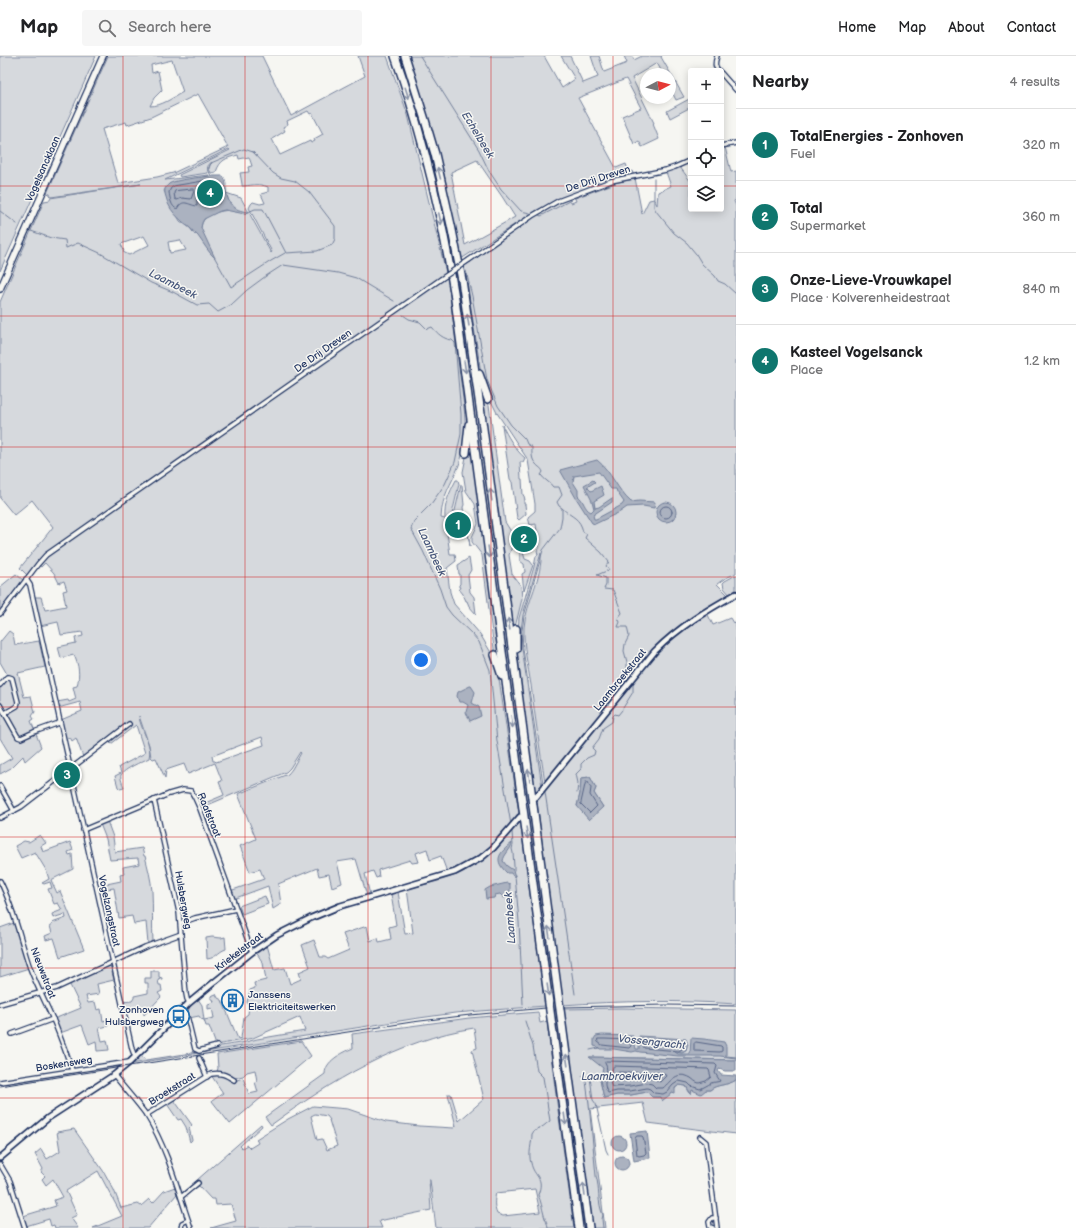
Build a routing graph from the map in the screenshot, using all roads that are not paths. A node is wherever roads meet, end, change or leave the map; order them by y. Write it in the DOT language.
graph roads {
  1 [pos="103,56"];
  2 [pos="395,56"];
  3 [pos="405,56"];
  4 [pos="717,56"];
  5 [pos="716,68"];
  6 [pos="724,76"];
  7 [pos="736,90"];
  8 [pos="736,144"];
  9 [pos="724,146"];
  10 [pos="688,161"];
  11 [pos="0,289"];
  12 [pos="473,358"];
  13 [pos="488,399"];
  14 [pos="469,402"];
  15 [pos="466,453"];
  16 [pos="26,579"];
  17 [pos="736,594"];
  18 [pos="0,614"];
  19 [pos="516,629"];
  20 [pos="495,655"];
  21 [pos="516,677"];
  22 [pos="507,683"];
  23 [pos="0,685"];
  24 [pos="0,705"];
  25 [pos="5,713"];
  26 [pos="59,723"];
  27 [pos="129,724"];
  28 [pos="70,769"];
  29 [pos="0,786"];
  30 [pos="536,797"];
  31 [pos="154,800"];
  32 [pos="14,811"];
  33 [pos="520,817"];
  34 [pos="0,818"];
  35 [pos="83,830"];
  36 [pos="0,881"];
  37 [pos="236,909"];
  38 [pos="181,923"];
  39 [pos="181,934"];
  40 [pos="252,952"];
  41 [pos="112,962"];
  42 [pos="40,993"];
  43 [pos="189,1003"];
  44 [pos="0,1004"];
  45 [pos="184,1009"];
  46 [pos="53,1019"];
  47 [pos="12,1034"];
  48 [pos="217,1046"];
  49 [pos="135,1056"];
  50 [pos="199,1058"];
  51 [pos="130,1062"];
  52 [pos="72,1070"];
  53 [pos="114,1075"];
  54 [pos="207,1077"];
  55 [pos="234,1080"];
  56 [pos="0,1082"];
  57 [pos="146,1115"];
  58 [pos="700,1137"];
  59 [pos="0,1158"];
  60 [pos="0,1164"];
  61 [pos="198,1183"];
  62 [pos="180,1196"];
  63 [pos="716,1218"];
  64 [pos="188,1220"];
  65 [pos="25,1228"];
  66 [pos="181,1228"];
  67 [pos="191,1228"];
  68 [pos="579,1228"];
  69 [pos="589,1228"];
  70 [pos="713,1228"];
  71 [pos="717,1228"];
  1 -- 11 [label="main road, Vogelsancklaan"];
  2 -- 14 [label="highway, one-way"];
  12 -- 3 [label="highway, one-way"];
  4 -- 5 [label="street"];
  6 -- 7 [label="street"];
  8 -- 9 [label="street"];
  10 -- 16 [label="street, De Drij Dreven, bridge"];
  12 -- 13 [label="highway"];
  21 -- 12 [label="highway, one-way"];
  14 -- 15 [label="highway"];
  14 -- 22 [label="highway, one-way"];
  16 -- 18 [label="street, De Drij Dreven"];
  16 -- 26 [label="street, Vogelzangstraat"];
  17 -- 30 [label="street, Laambroekstraat"];
  19 -- 21 [label="highway"];
  20 -- 22 [label="highway"];
  69 -- 21 [label="highway, one-way"];
  22 -- 68 [label="highway, one-way"];
  23 -- 25 [label="street"];
  24 -- 25 [label="street"];
  25 -- 26 [label="street"];
  26 -- 28 [label="street, Vogelzangstraat"];
  27 -- 28 [label="street"];
  28 -- 32 [label="street"];
  28 -- 35 [label="street, Vogelzangstraat"];
  29 -- 32 [label="street"];
  31 -- 35 [label="street, Raafstraat"];
  31 -- 37 [label="street, Raafstraat"];
  31 -- 38 [label="street, Hulsbergweg"];
  32 -- 34 [label="street"];
  33 -- 40 [label="street, Kriekelstraat"];
  35 -- 41 [label="street, Vogelzangstraat"];
  36 -- 42 [label="street, Nieuwstraat"];
  37 -- 38 [label="street"];
  37 -- 40 [label="street, Raafstraat"];
  38 -- 39 [label="street, Hulsbergweg"];
  39 -- 41 [label="street"];
  39 -- 43 [label="street, Hulsbergweg"];
  40 -- 43 [label="street, Kriekelstraat"];
  41 -- 42 [label="street"];
  41 -- 49 [label="street, Vogelzangstraat"];
  42 -- 44 [label="street"];
  42 -- 46 [label="street, Nieuwstraat"];
  43 -- 45 [label="street, Kriekelstraat"];
  45 -- 48 [label="street"];
  45 -- 49 [label="street, Kriekelstraat"];
  46 -- 47 [label="street"];
  46 -- 52 [label="street, Nieuwstraat"];
  49 -- 51 [label="street, Kriekelstraat"];
  50 -- 54 [label="street, Broekstraat"];
  51 -- 52 [label="street, Boskensweg"];
  51 -- 53 [label="street, Kriekelstraat"];
  52 -- 56 [label="street, Boskensweg"];
  53 -- 57 [label="street"];
  53 -- 59 [label="street, Kriekelstraat"];
  54 -- 55 [label="street, Broekstraat"];
  54 -- 57 [label="street, Broekstraat"];
  57 -- 62 [label="street"];
  58 -- 63 [label="street"];
  60 -- 65 [label="street"];
  61 -- 62 [label="street"];
  62 -- 64 [label="street"];
  63 -- 70 [label="street"];
  63 -- 71 [label="street"];
  64 -- 66 [label="street"];
  64 -- 67 [label="street"];
}
